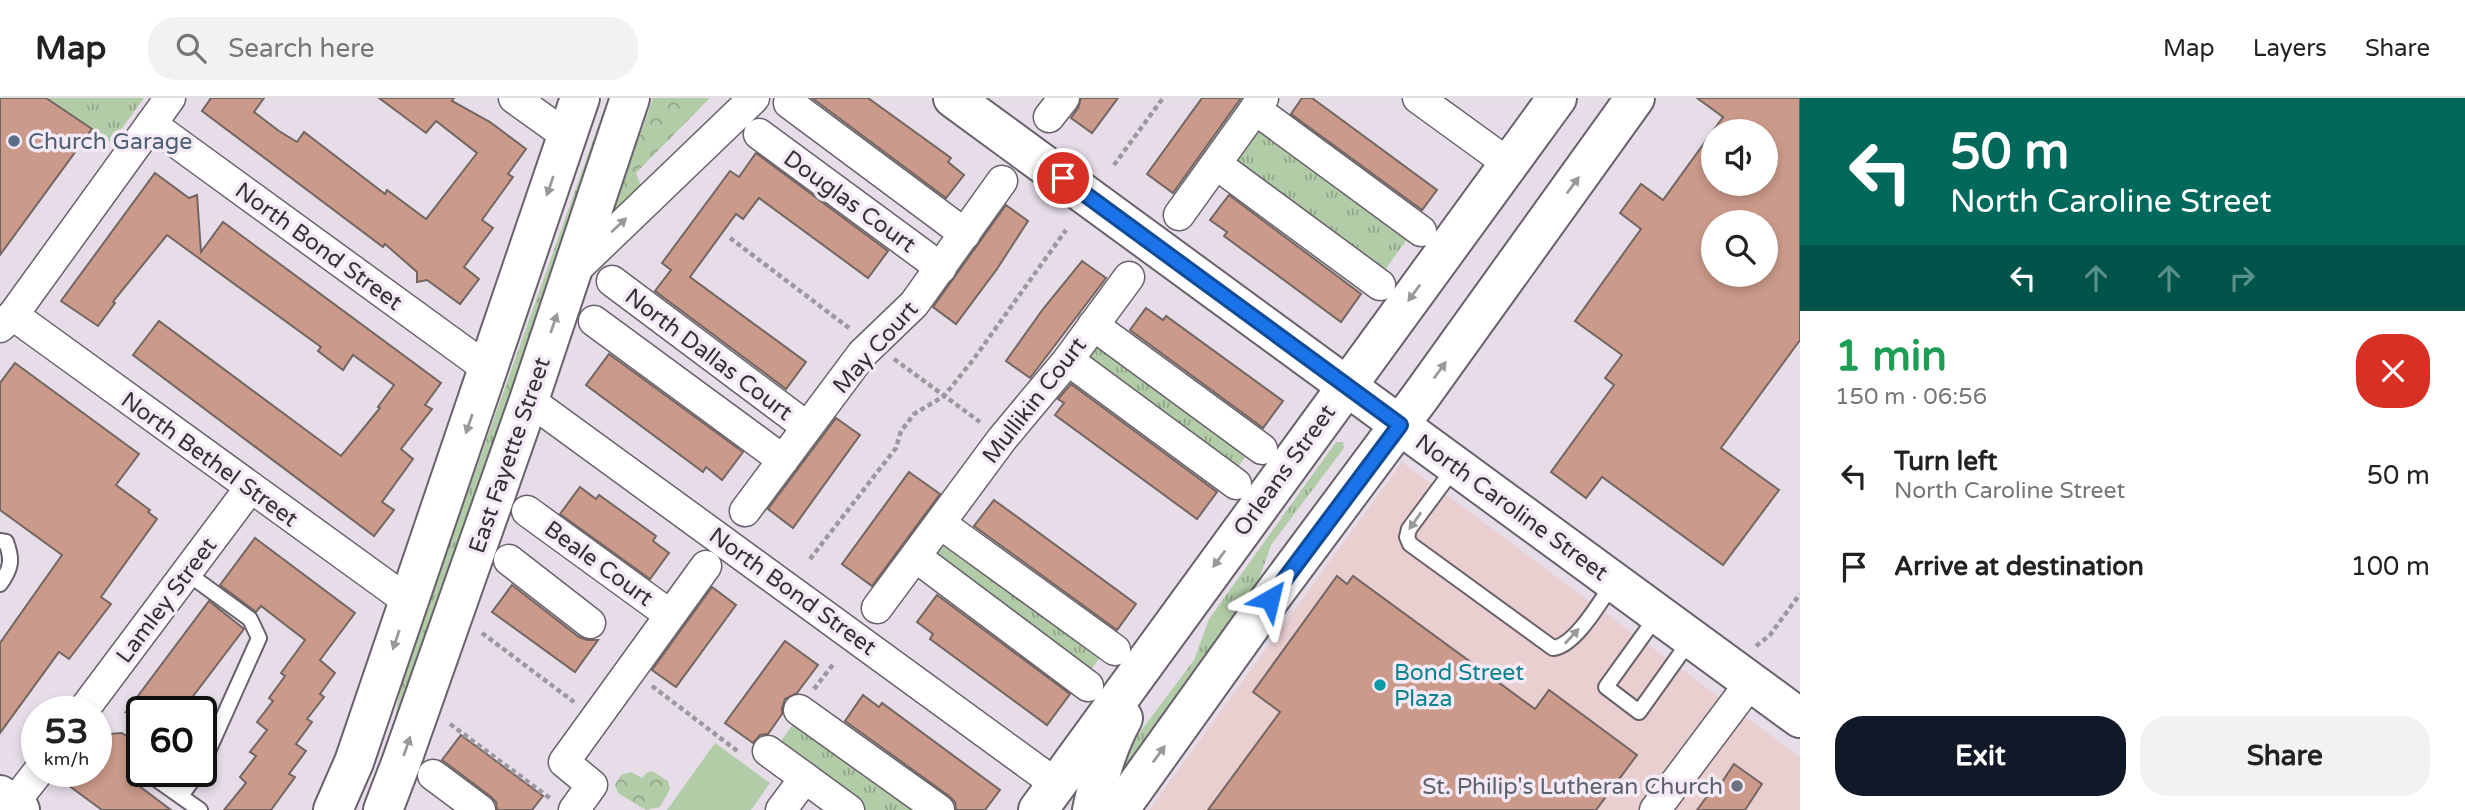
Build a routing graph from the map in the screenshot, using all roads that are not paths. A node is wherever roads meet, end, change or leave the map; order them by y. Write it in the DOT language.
graph roads {
  1 [pos="170,98"];
  2 [pos="514,98"];
  3 [pos="580,98"];
  4 [pos="630,98"];
  5 [pos="754,98"];
  6 [pos="953,98"];
  7 [pos="1418,98"];
  8 [pos="1557,98"];
  9 [pos="1635,98"];
  10 [pos="789,103"];
  11 [pos="1259,103"];
  12 [pos="151,124"];
  13 [pos="758,134"];
  14 [pos="567,136"];
  15 [pos="1216,164"];
  16 [pos="1509,164"];
  17 [pos="1002,181"];
  18 [pos="1180,215"];
  19 [pos="1420,231"];
  20 [pos="965,234"];
  21 [pos="941,268"];
  22 [pos="571,274"];
  23 [pos="1129,278"];
  24 [pos="612,282"];
  25 [pos="1380,285"];
  26 [pos="6,321"];
  27 [pos="594,321"];
  28 [pos="1093,325"];
  29 [pos="1068,360"];
  30 [pos="488,369"];
  31 [pos="1347,386"];
  32 [pos="528,400"];
  33 [pos="1400,425"];
  34 [pos="807,427"];
  35 [pos="1262,449"];
  36 [pos="783,460"];
  37 [pos="1456,466"];
  38 [pos="1236,484"];
  39 [pos="250,488"];
  40 [pos="527,511"];
  41 [pos="745,511"];
  42 [pos="941,524"];
  43 [pos="0,541"];
  44 [pos="916,557"];
  45 [pos="509,560"];
  46 [pos="706,566"];
  47 [pos="187,573"];
  48 [pos="1615,582"];
  49 [pos="0,584"];
  50 [pos="408,601"];
  51 [pos="877,608"];
  52 [pos="1658,614"];
  53 [pos="670,615"];
  54 [pos="1179,615"];
  55 [pos="590,623"];
  56 [pos="1691,638"];
  57 [pos="1115,650"];
  58 [pos="1753,664"];
  59 [pos="1088,686"];
  60 [pos="94,696"];
  61 [pos="799,710"];
  62 [pos="1800,718"];
  63 [pos="217,731"];
  64 [pos="759,756"];
  65 [pos="433,775"];
  66 [pos="805,778"];
  67 [pos="25,787"];
  68 [pos="168,787"];
  69 [pos="187,787"];
  70 [pos="181,796"];
  71 [pos="1052,801"];
  72 [pos="11,803"];
  73 [pos="564,806"];
  74 [pos="200,810"];
  75 [pos="334,810"];
  76 [pos="383,810"];
  77 [pos="480,810"];
  78 [pos="781,810"];
  79 [pos="849,810"];
  80 [pos="939,810"];
  81 [pos="1092,810"];
  82 [pos="1119,810"];
  83 [pos="1655,810"];
  1 -- 12 [label="street"];
  2 -- 14 [label="street"];
  3 -- 14 [label="main road, East Fayette Street"];
  4 -- 22 [label="main road, East Fayette Street"];
  22 -- 5 [label="street, one-way"];
  6 -- 31 [label="main road, North Caroline Street"];
  7 -- 16 [label="street"];
  8 -- 16 [label="main road, Orleans Street"];
  33 -- 9 [label="main road, one-way"];
  10 -- 20 [label="street, Douglas Court"];
  11 -- 15 [label="street"];
  11 -- 19 [label="street"];
  12 -- 26 [label="street"];
  12 -- 30 [label="street, North Bond Street"];
  13 -- 21 [label="street, Douglas Court"];
  14 -- 30 [label="main road, East Fayette Street, one-way"];
  15 -- 18 [label="street"];
  15 -- 25 [label="street"];
  16 -- 31 [label="main road, Orleans Street, one-way"];
  17 -- 20 [label="street, May Court"];
  20 -- 21 [label="street, May Court"];
  21 -- 34 [label="street, May Court"];
  32 -- 22 [label="main road, East Fayette Street, one-way"];
  23 -- 28 [label="street, Mullikin Court"];
  24 -- 34 [label="street, North Dallas Court"];
  26 -- 39 [label="street, North Bethel Street"];
  27 -- 36 [label="street, North Dallas Court"];
  28 -- 29 [label="street, Mullikin Court"];
  28 -- 35 [label="street"];
  29 -- 38 [label="street"];
  29 -- 42 [label="street, Mullikin Court"];
  30 -- 50 [label="main road, East Fayette Street, one-way"];
  31 -- 33 [label="main road, North Caroline Street"];
  31 -- 54 [label="main road, Orleans Street, one-way"];
  32 -- 71 [label="street, North Bond Street"];
  76 -- 32 [label="main road, East Fayette Street, one-way"];
  33 -- 37 [label="main road, North Caroline Street"];
  82 -- 33 [label="main road, one-way"];
  34 -- 36 [label="street, May Court"];
  36 -- 41 [label="street, May Court"];
  37 -- 48 [label="main road, North Caroline Street"];
  37 -- 48 [label="lane, one-way"];
  39 -- 47 [label="street, Lamley Street"];
  39 -- 50 [label="street, North Bethel Street"];
  40 -- 53 [label="street, Beale Court"];
  42 -- 44 [label="street, Mullikin Court"];
  42 -- 57 [label="street"];
  43 -- 49 [label="lane"];
  44 -- 51 [label="street, Mullikin Court"];
  44 -- 59 [label="street"];
  45 -- 55 [label="street"];
  46 -- 53 [label="street"];
  47 -- 60 [label="street, Lamley Street"];
  47 -- 63 [label="lane"];
  48 -- 52 [label="main road, North Caroline Street"];
  50 -- 75 [label="main road, East Fayette Street, one-way"];
  52 -- 56 [label="main road, North Caroline Street"];
  52 -- 56 [label="lane"];
  53 -- 73 [label="street"];
  54 -- 71 [label="main road, Orleans Street"];
  54 -- 81 [label="main road"];
  56 -- 58 [label="main road, North Caroline Street"];
  58 -- 62 [label="main road, North Caroline Street"];
  58 -- 83 [label="street"];
  61 -- 80 [label="street"];
  64 -- 66 [label="street"];
  65 -- 77 [label="street"];
  66 -- 78 [label="street"];
  66 -- 79 [label="street"];
  67 -- 72 [label="street"];
  68 -- 70 [label="lane"];
  69 -- 70 [label="lane"];
  70 -- 74 [label="lane"];
}
